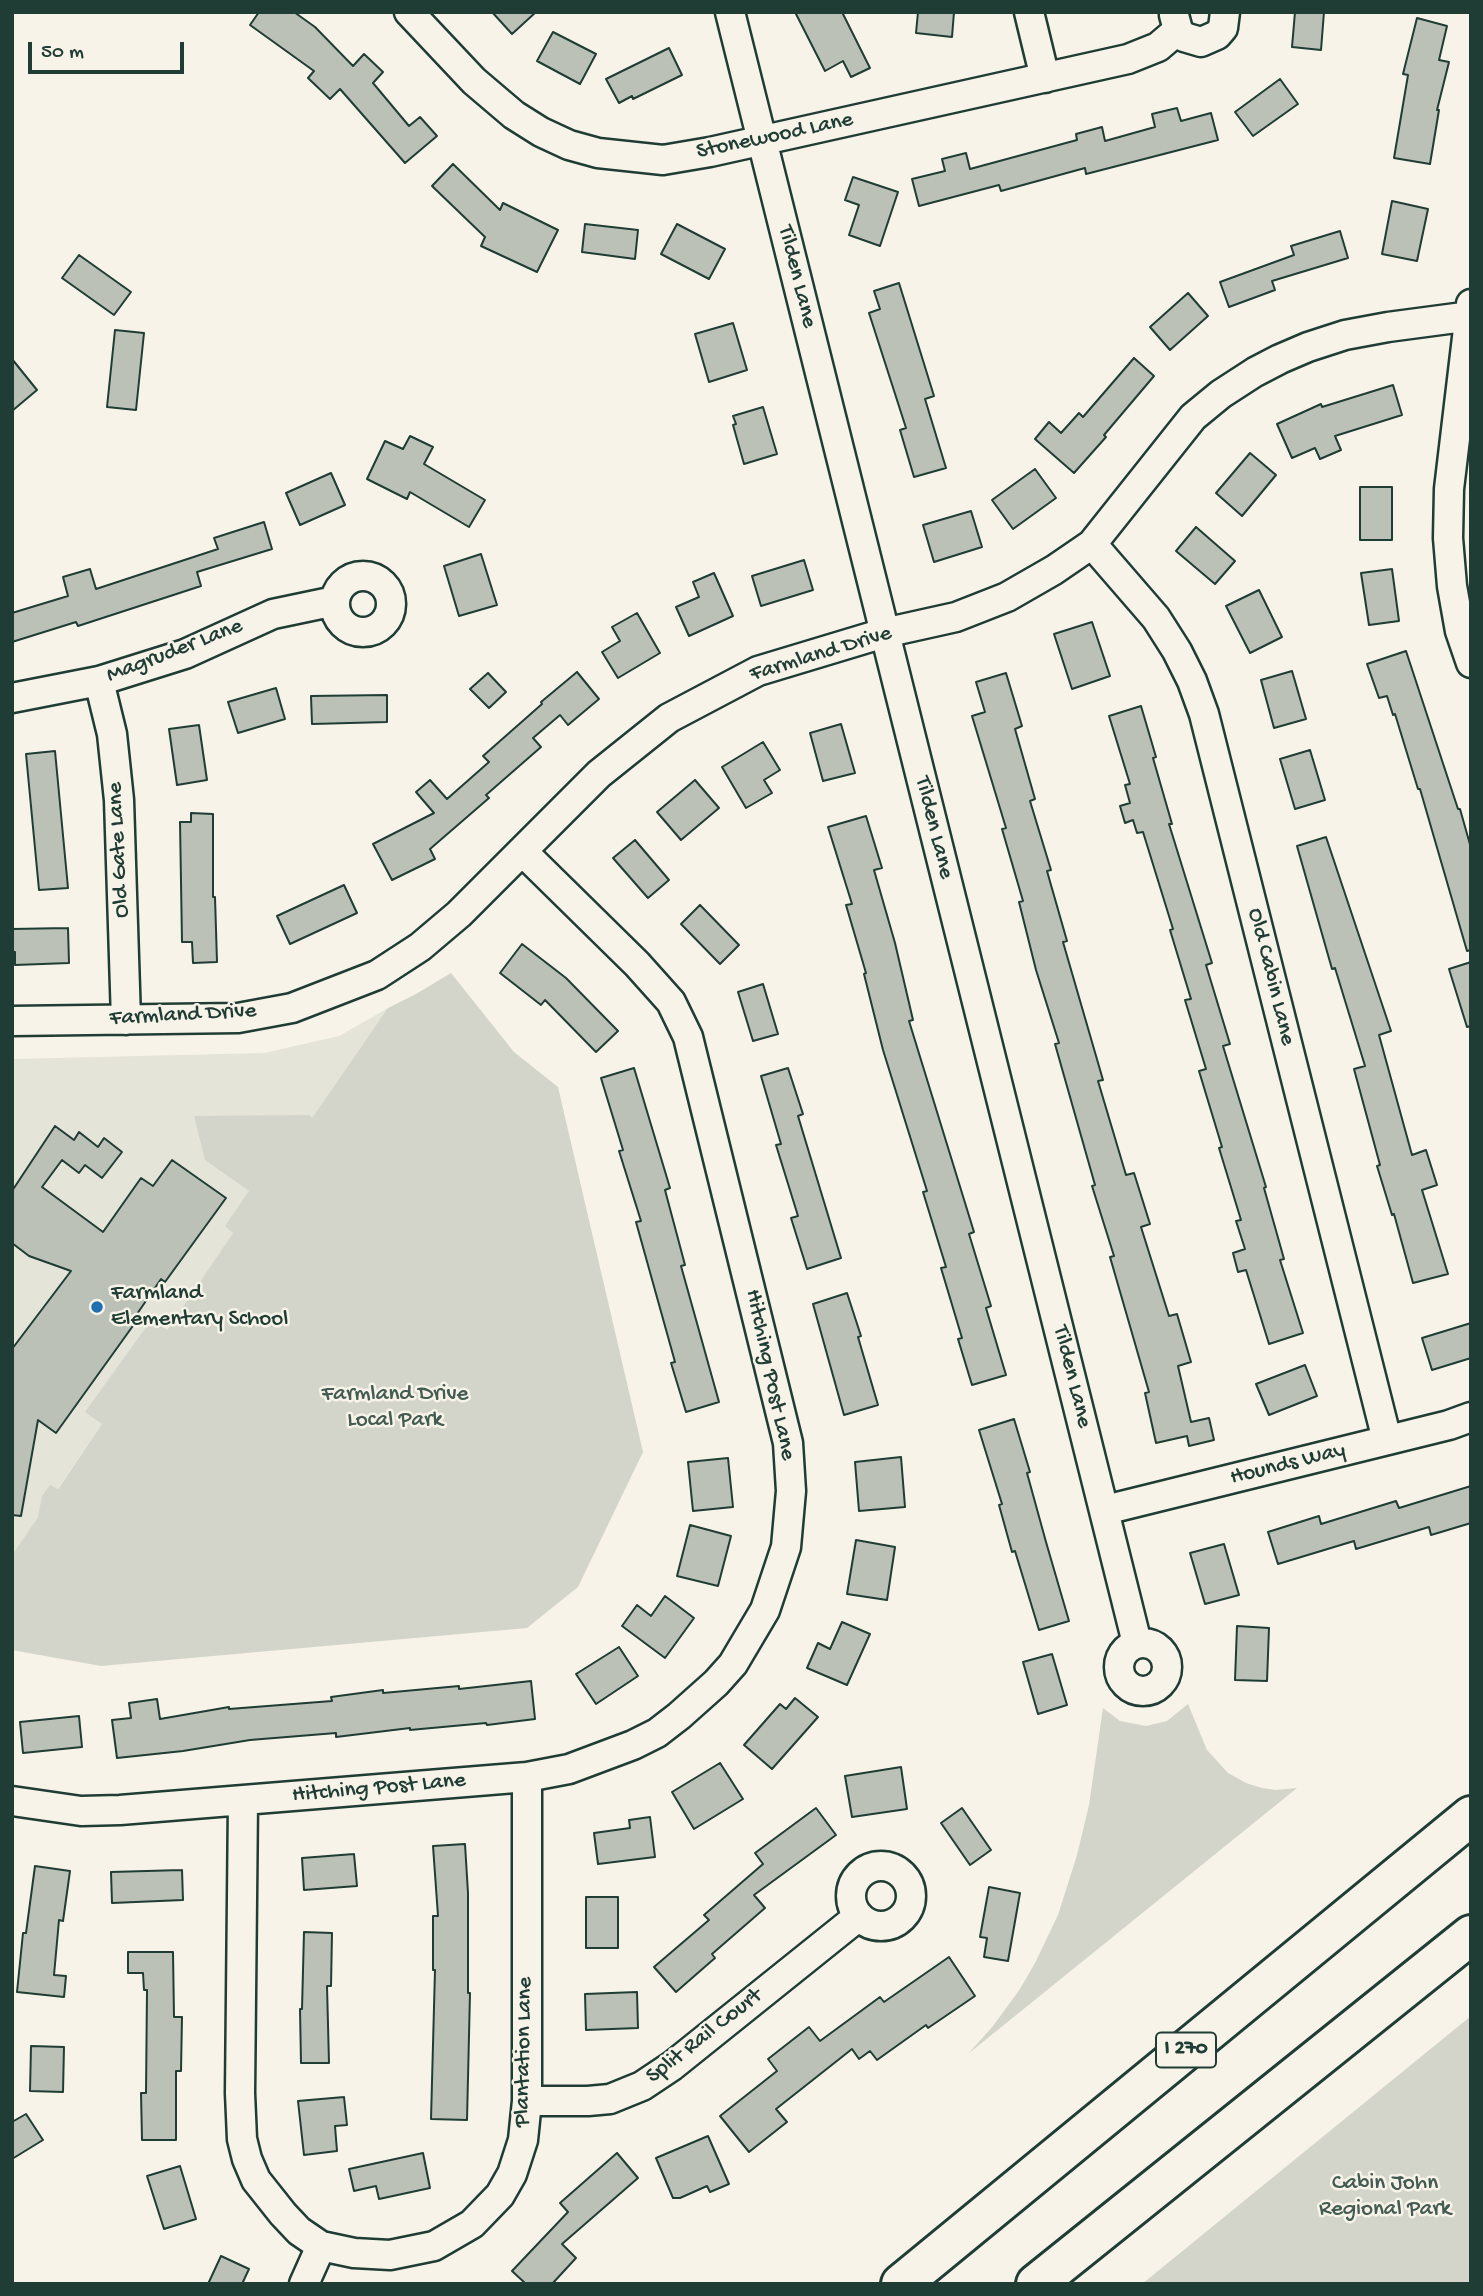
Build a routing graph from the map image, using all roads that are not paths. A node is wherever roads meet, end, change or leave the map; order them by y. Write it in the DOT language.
graph roads {
  1 [pos="409,12"];
  2 [pos="730,12"];
  3 [pos="1029,12"];
  4 [pos="1225,12"];
  5 [pos="1176,21"];
  6 [pos="1045,78"];
  7 [pos="761,139"];
  8 [pos="1470,312"];
  9 [pos="1092,544"];
  10 [pos="335,601"];
  11 [pos="884,633"];
  12 [pos="1471,663"];
  13 [pos="99,681"];
  14 [pos="12,698"];
  15 [pos="522,851"];
  16 [pos="126,1020"];
  17 [pos="12,1021"];
  18 [pos="1471,1417"];
  19 [pos="1387,1440"];
  20 [pos="1105,1510"];
  21 [pos="1137,1643"];
  22 [pos="527,1776"];
  23 [pos="12,1801"];
  24 [pos="243,1801"];
  25 [pos="1471,1816"];
  26 [pos="859,1916"];
  27 [pos="1471,1935"];
  28 [pos="527,2101"];
  29 [pos="321,2246"];
  30 [pos="304,2284"];
  31 [pos="901,2284"];
  32 [pos="1036,2284"];
  1 -- 7 [label="street, Stonewood Lane"];
  2 -- 7 [label="street, Tilden Lane"];
  3 -- 6 [label="street"];
  4 -- 5 [label="street, Stonewood Lane"];
  5 -- 6 [label="street, Stonewood Lane"];
  6 -- 7 [label="street, Stonewood Lane"];
  7 -- 11 [label="street, Tilden Lane"];
  8 -- 9 [label="street, Farmland Drive"];
  8 -- 12 [label="street"];
  9 -- 11 [label="street, Farmland Drive"];
  9 -- 19 [label="street, Old Cabin Lane"];
  10 -- 13 [label="street, Magruder Lane"];
  11 -- 15 [label="street, Farmland Drive"];
  11 -- 20 [label="street, Tilden Lane"];
  13 -- 14 [label="street, Magruder Lane"];
  13 -- 16 [label="street, Old Gate Lane"];
  15 -- 16 [label="street, Farmland Drive"];
  15 -- 22 [label="street, Hitching Post Lane"];
  16 -- 17 [label="street, Farmland Drive"];
  18 -- 19 [label="street, Hounds Way"];
  19 -- 20 [label="street, Hounds Way"];
  20 -- 21 [label="street, Tilden Lane"];
  22 -- 24 [label="street, Hitching Post Lane"];
  22 -- 28 [label="street, Plantation Lane"];
  23 -- 24 [label="street, Hitching Post Lane"];
  24 -- 29 [label="street, Plantation Lane"];
  25 -- 31 [label="highway, I 270"];
  26 -- 28 [label="street, Split Rail Court"];
  27 -- 32 [label="highway"];
  28 -- 29 [label="street, Plantation Lane"];
  29 -- 30 [label="street"];
}
